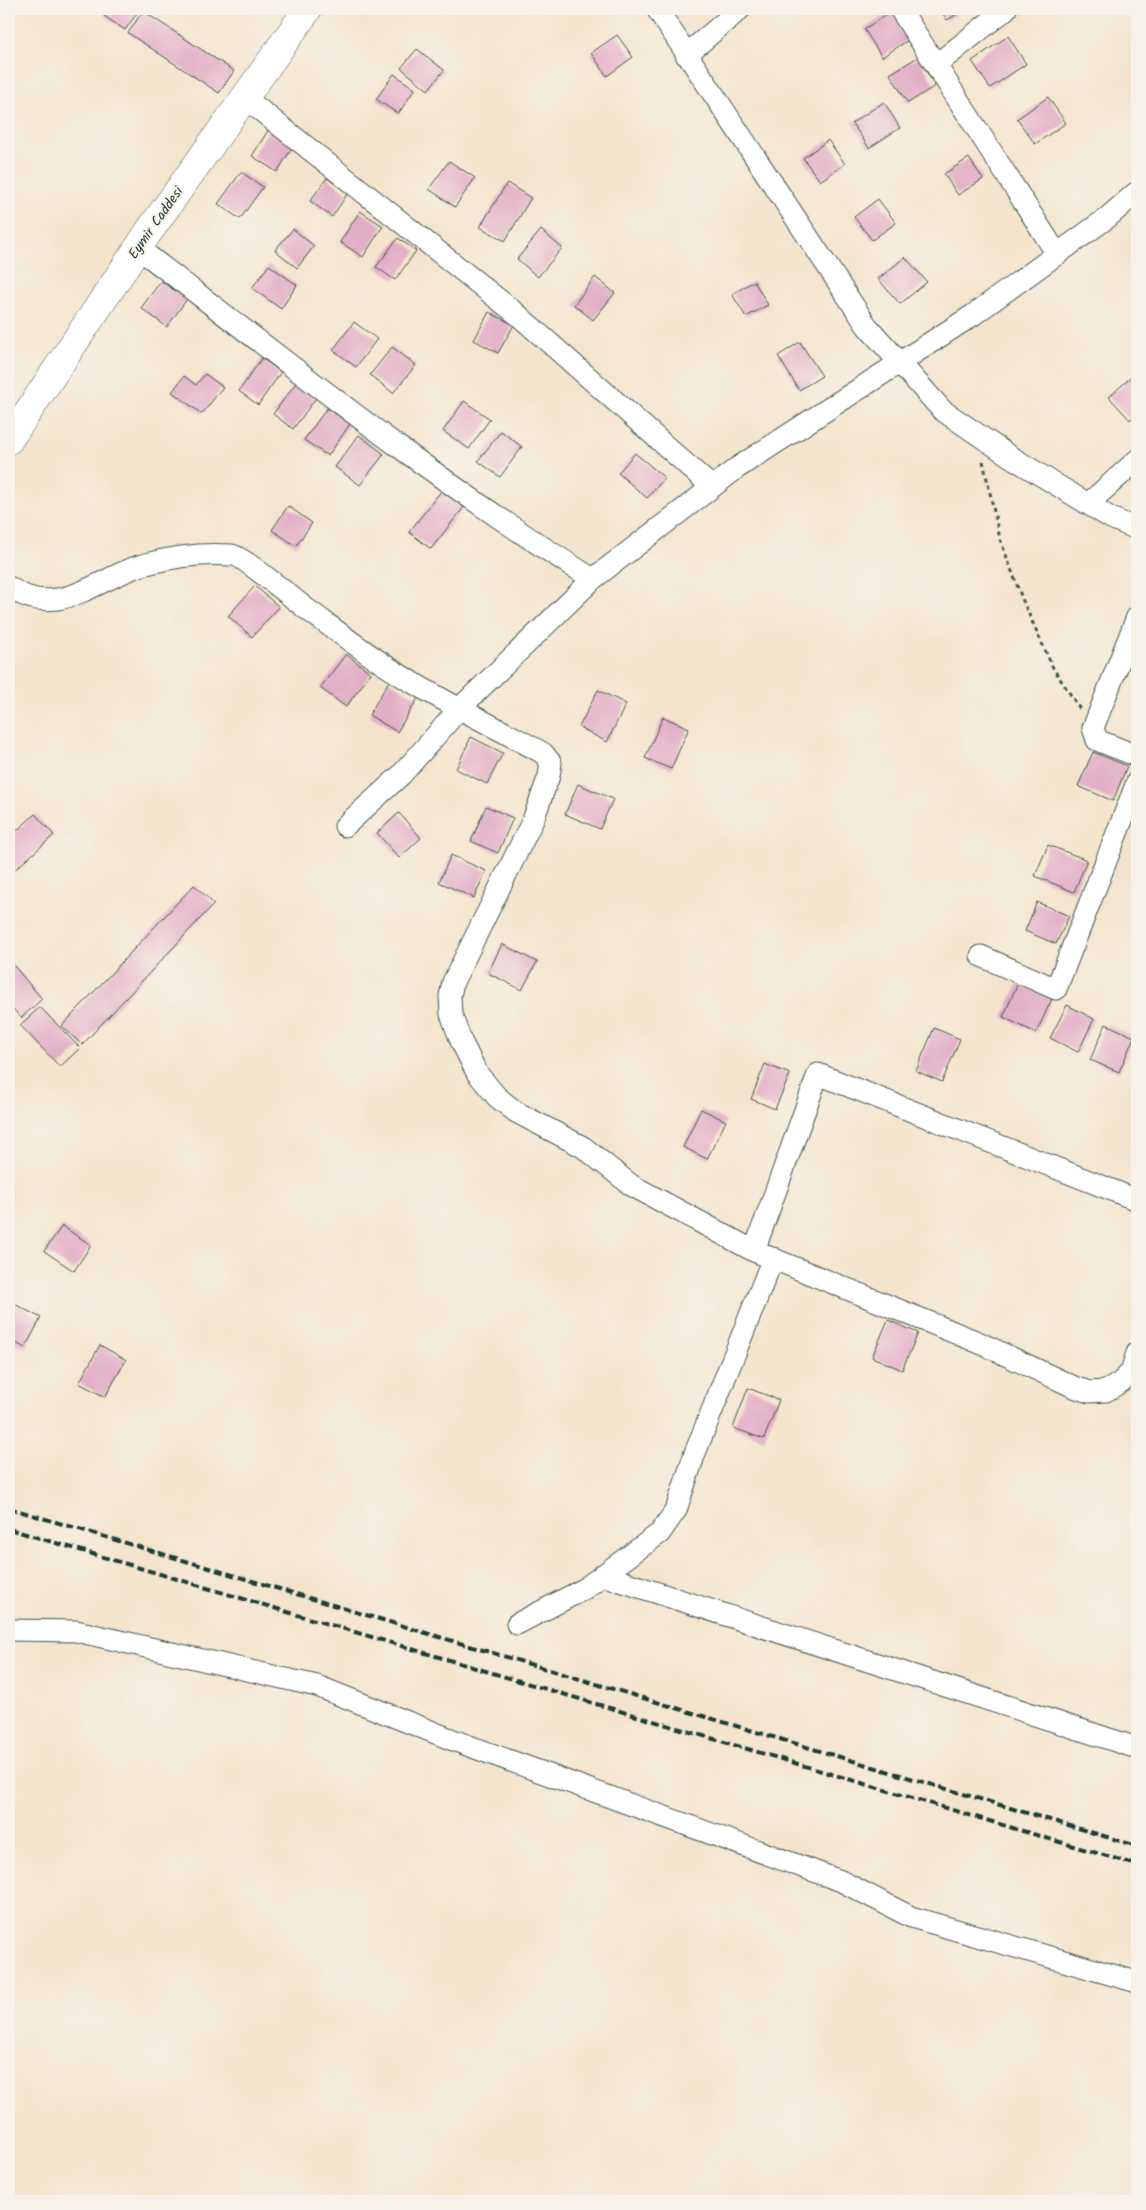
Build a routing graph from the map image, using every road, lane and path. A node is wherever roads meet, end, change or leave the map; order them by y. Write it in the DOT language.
graph roads {
  1 [pos="308,9"];
  2 [pos="656,9"];
  3 [pos="740,9"];
  4 [pos="900,9"];
  5 [pos="1006,9"];
  6 [pos="686,55"];
  7 [pos="936,65"];
  8 [pos="245,98"];
  9 [pos="1137,192"];
  10 [pos="138,248"];
  11 [pos="1057,254"];
  12 [pos="898,363"];
  13 [pos="983,438"];
  14 [pos="9,440"];
  15 [pos="1137,460"];
  16 [pos="712,487"];
  17 [pos="1088,504"];
  18 [pos="1137,529"];
  19 [pos="593,579"];
  20 [pos="9,587"];
  21 [pos="1137,617"];
  22 [pos="460,708"];
  23 [pos="1093,728"];
  24 [pos="1137,756"];
  25 [pos="1137,782"];
  26 [pos="345,826"];
  27 [pos="981,956"];
  28 [pos="1137,1200"];
  29 [pos="763,1254"];
  30 [pos="1137,1353"];
  31 [pos="602,1575"];
  32 [pos="517,1624"];
  33 [pos="9,1630"];
  34 [pos="1137,1748"];
  35 [pos="1137,1982"];
  1 -- 8 [label="main road, Eymir Caddesi"];
  2 -- 6 [label="street"];
  3 -- 6 [label="street"];
  4 -- 7 [label="street"];
  5 -- 7 [label="street"];
  6 -- 12 [label="street"];
  7 -- 11 [label="street"];
  8 -- 10 [label="main road, Eymir Caddesi"];
  8 -- 16 [label="street"];
  9 -- 11 [label="street"];
  10 -- 14 [label="main road, Eymir Caddesi"];
  10 -- 19 [label="street"];
  11 -- 12 [label="street"];
  12 -- 13 [label="street"];
  12 -- 16 [label="street"];
  13 -- 17 [label="street"];
  13 -- 23 [label="path"];
  15 -- 17 [label="street"];
  16 -- 19 [label="street"];
  17 -- 18 [label="street"];
  19 -- 22 [label="street"];
  20 -- 22 [label="street"];
  21 -- 23 [label="street"];
  22 -- 26 [label="street"];
  22 -- 29 [label="street"];
  23 -- 24 [label="street"];
  25 -- 27 [label="street"];
  28 -- 29 [label="street"];
  29 -- 30 [label="street"];
  29 -- 31 [label="street"];
  31 -- 32 [label="street"];
  31 -- 34 [label="street"];
  33 -- 35 [label="street"];
}
